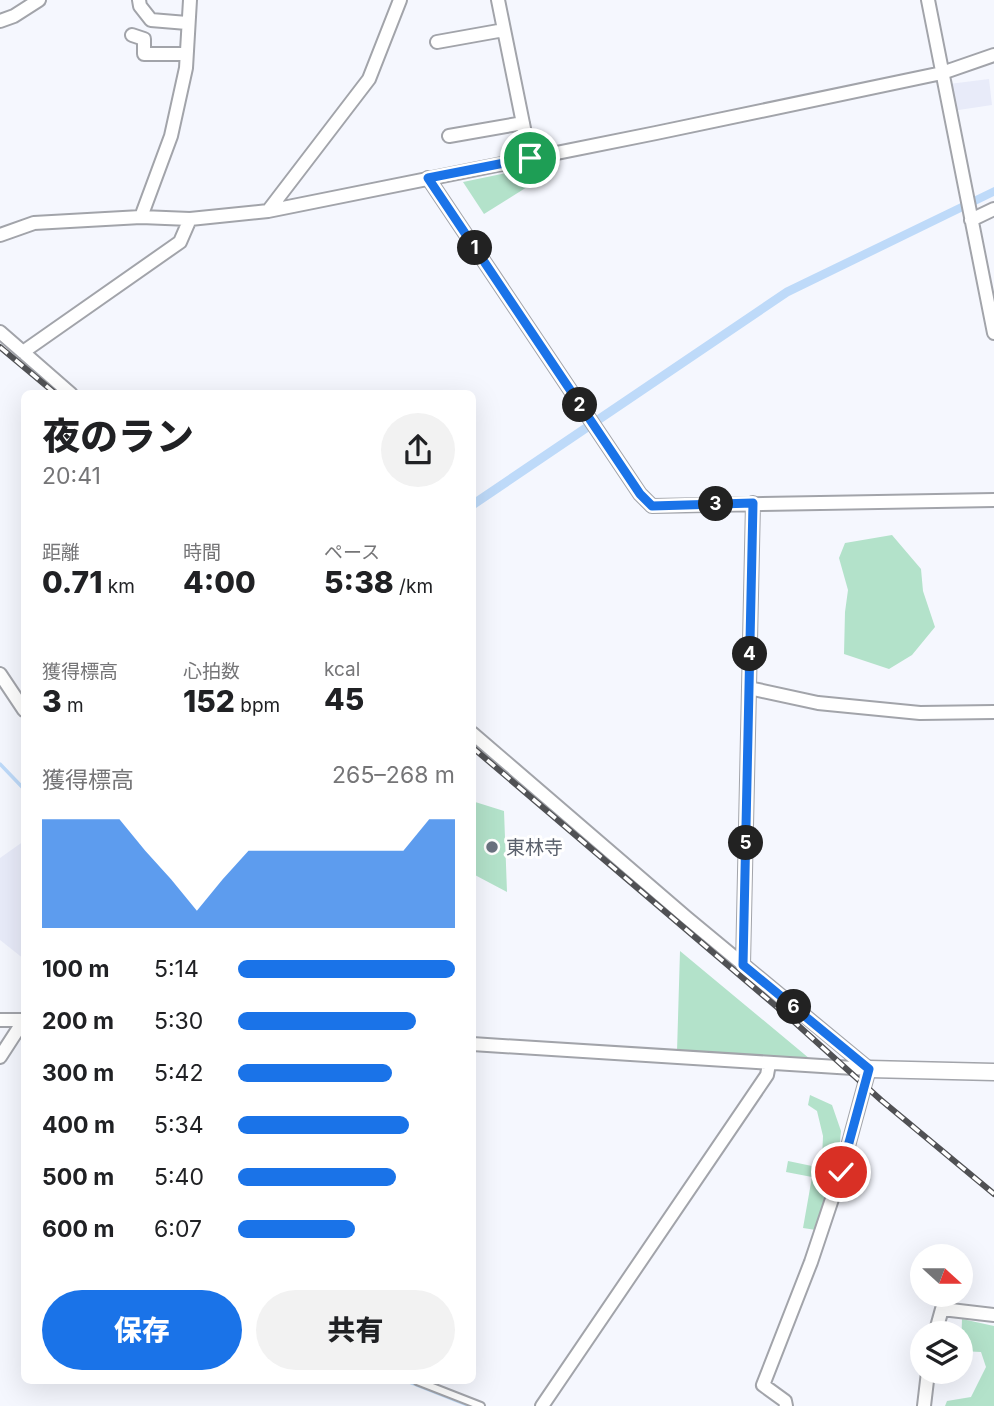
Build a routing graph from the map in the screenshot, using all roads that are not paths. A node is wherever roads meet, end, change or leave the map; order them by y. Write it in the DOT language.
graph roads {
  1 [pos="39,0"];
  2 [pos="139,0"];
  3 [pos="190,0"];
  4 [pos="400,0"];
  5 [pos="498,0"];
  6 [pos="928,0"];
  7 [pos="0,21"];
  8 [pos="187,23"];
  9 [pos="504,30"];
  10 [pos="132,35"];
  11 [pos="437,42"];
  12 [pos="186,54"];
  13 [pos="994,55"];
  14 [pos="942,73"];
  15 [pos="523,123"];
  16 [pos="449,136"];
  17 [pos="530,158"];
  18 [pos="428,178"];
  19 [pos="994,209"];
  20 [pos="268,211"];
  21 [pos="141,217"];
  22 [pos="190,219"];
  23 [pos="971,220"];
  24 [pos="0,235"];
  25 [pos="990,292"];
  26 [pos="0,332"];
  27 [pos="994,333"];
  28 [pos="23,352"];
  29 [pos="66,390"];
  30 [pos="994,500"];
  31 [pos="753,503"];
  32 [pos="0,674"];
  33 [pos="749,688"];
  34 [pos="21,706"];
  35 [pos="994,712"];
  36 [pos="476,736"];
  37 [pos="743,965"];
  38 [pos="0,1020"];
  39 [pos="21,1020"];
  40 [pos="21,1025"];
  41 [pos="476,1044"];
  42 [pos="0,1057"];
  43 [pos="769,1064"];
  44 [pos="869,1069"];
  45 [pos="994,1072"];
  46 [pos="994,1315"];
  47 [pos="938,1321"];
  48 [pos="424,1384"];
  49 [pos="927,1384"];
  50 [pos="481,1406"];
  51 [pos="542,1406"];
  52 [pos="786,1406"];
  53 [pos="925,1406"];
  1 -- 7 [label="street"];
  2 -- 8 [label="street"];
  3 -- 8 [label="street"];
  4 -- 20 [label="street"];
  5 -- 9 [label="street"];
  6 -- 14 [label="street"];
  8 -- 12 [label="street"];
  9 -- 11 [label="street"];
  9 -- 15 [label="street"];
  10 -- 12 [label="street"];
  12 -- 21 [label="street"];
  13 -- 14 [label="street"];
  14 -- 17 [label="street"];
  14 -- 23 [label="street"];
  15 -- 16 [label="street"];
  15 -- 17 [label="street"];
  17 -- 18 [label="street"];
  18 -- 20 [label="street"];
  18 -- 31 [label="street"];
  19 -- 23 [label="street"];
  20 -- 22 [label="street"];
  21 -- 22 [label="street"];
  21 -- 24 [label="street"];
  22 -- 28 [label="street"];
  23 -- 25 [label="street"];
  25 -- 27 [label="street"];
  26 -- 28 [label="street"];
  28 -- 29 [label="street"];
  30 -- 31 [label="street"];
  31 -- 33 [label="street"];
  32 -- 34 [label="street"];
  33 -- 35 [label="street"];
  33 -- 37 [label="street"];
  36 -- 37 [label="street"];
  37 -- 44 [label="street"];
  38 -- 39 [label="street"];
  40 -- 42 [label="street"];
  41 -- 43 [label="street"];
  43 -- 44 [label="street"];
  43 -- 51 [label="street"];
  44 -- 45 [label="street"];
  44 -- 52 [label="street"];
  46 -- 47 [label="street"];
  48 -- 50 [label="lane"];
  49 -- 53 [label="street"];
}
